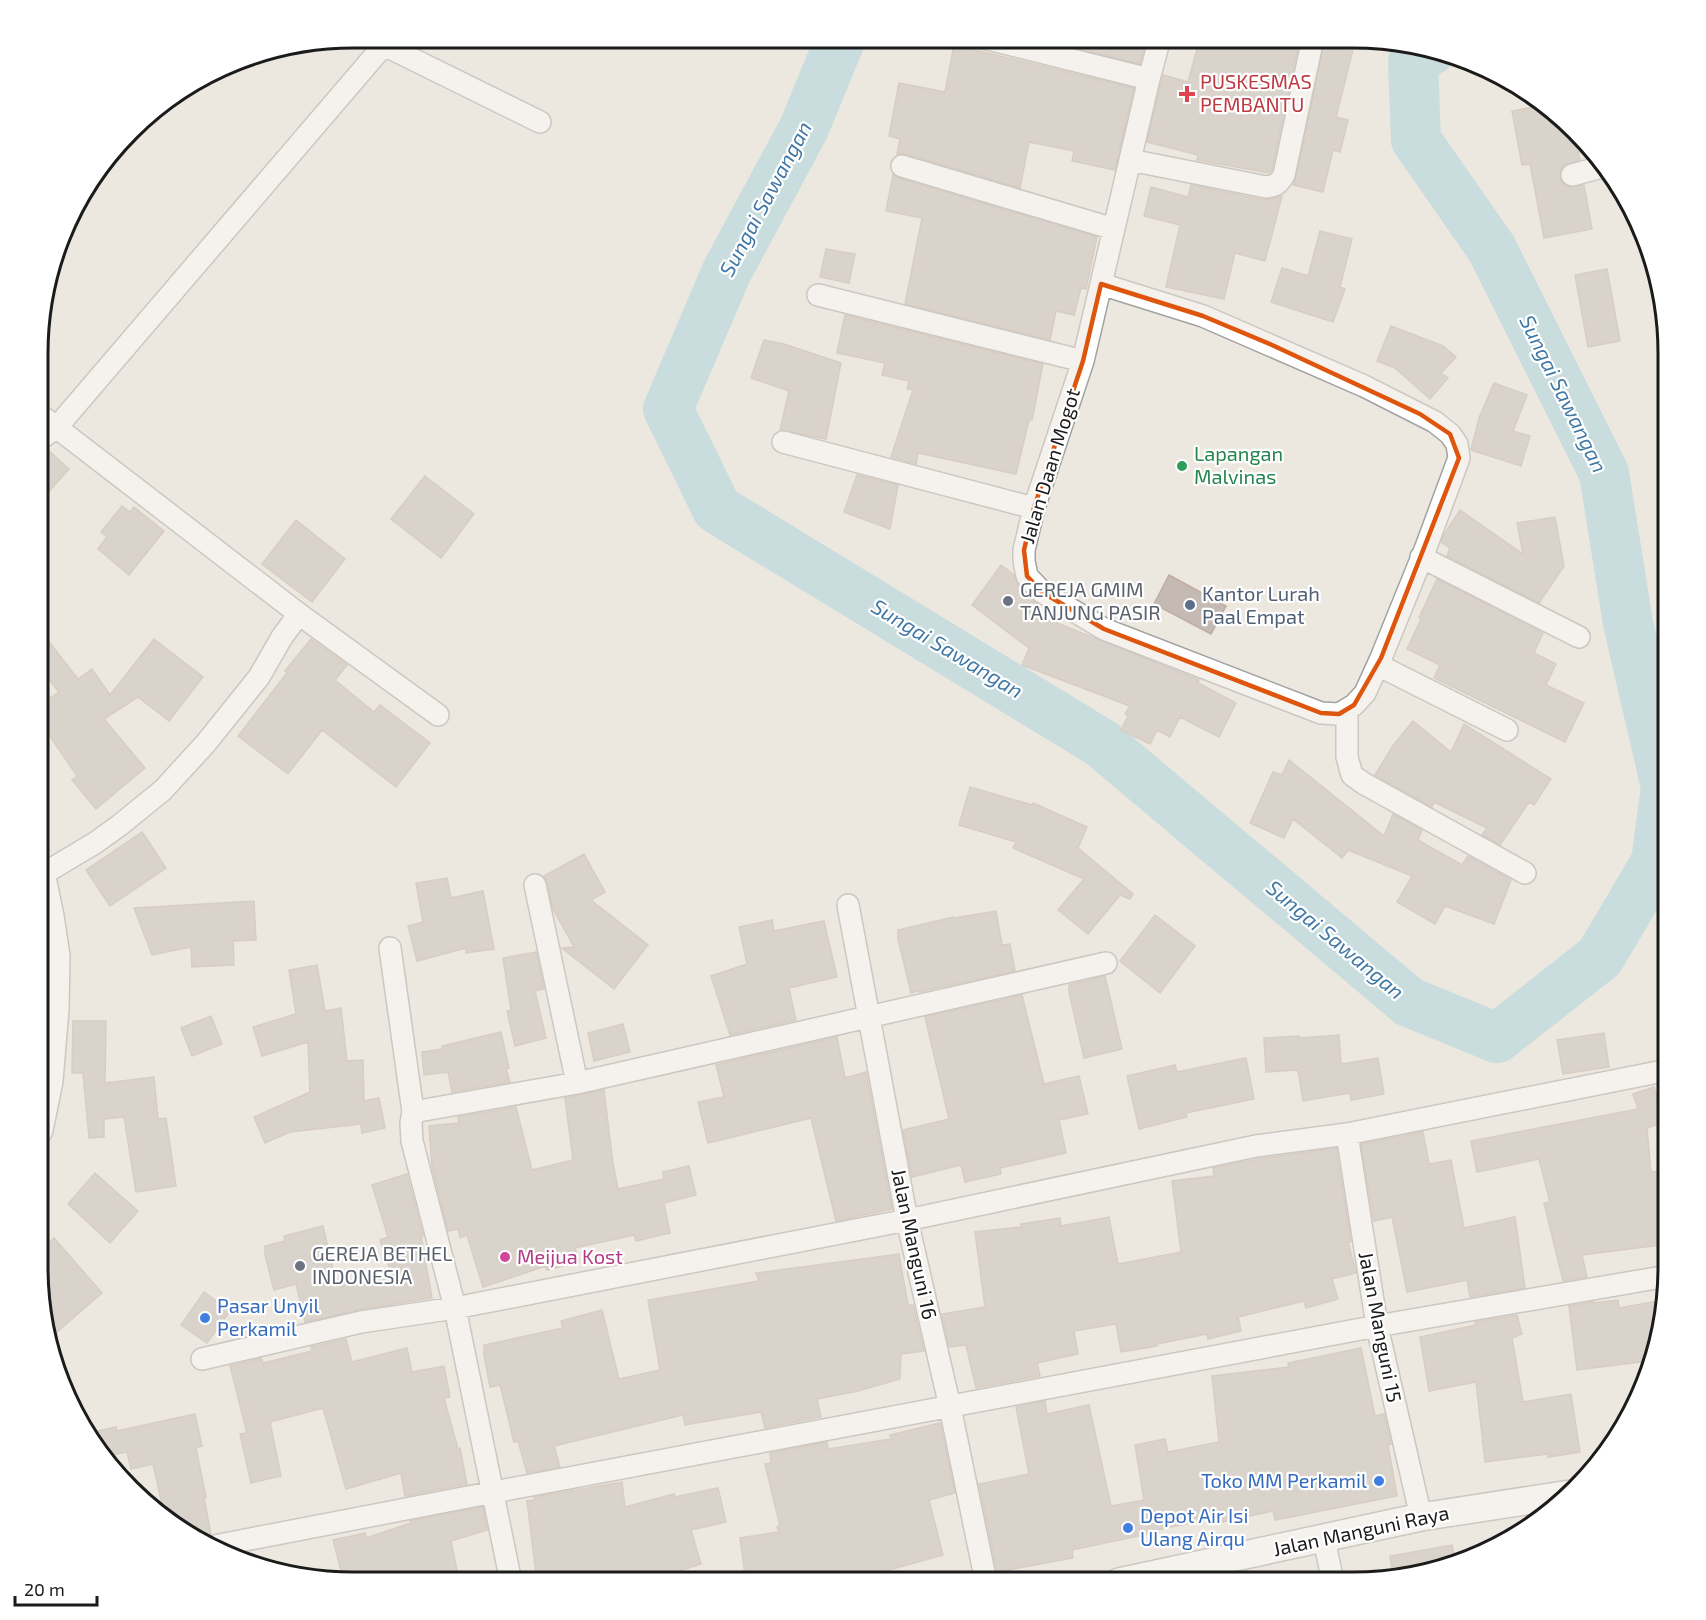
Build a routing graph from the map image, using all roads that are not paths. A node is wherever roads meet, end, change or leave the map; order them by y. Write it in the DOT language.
graph roads {
  1 [pos="373,48"];
  2 [pos="393,48"];
  3 [pos="1024,48"];
  4 [pos="1157,48"];
  5 [pos="1310,48"];
  6 [pos="1149,79"];
  7 [pos="540,122"];
  8 [pos="1130,160"];
  9 [pos="902,166"];
  10 [pos="1596,169"];
  11 [pos="1572,176"];
  12 [pos="1113,229"];
  13 [pos="1101,284"];
  14 [pos="818,295"];
  15 [pos="1083,361"];
  16 [pos="48,426"];
  17 [pos="48,428"];
  18 [pos="783,442"];
  19 [pos="1034,508"];
  20 [pos="1422,557"];
  21 [pos="299,614"];
  22 [pos="1579,638"];
  23 [pos="1378,665"];
  24 [pos="1347,710"];
  25 [pos="438,715"];
  26 [pos="1507,730"];
  27 [pos="48,867"];
  28 [pos="1525,873"];
  29 [pos="535,885"];
  30 [pos="848,905"];
  31 [pos="48,911"];
  32 [pos="390,948"];
  33 [pos="1106,963"];
  34 [pos="870,1017"];
  35 [pos="1658,1072"];
  36 [pos="577,1083"];
  37 [pos="48,1086"];
  38 [pos="413,1112"];
  39 [pos="1347,1134"];
  40 [pos="907,1220"];
  41 [pos="1657,1278"];
  42 [pos="455,1308"];
  43 [pos="1377,1326"];
  44 [pos="202,1359"];
  45 [pos="950,1407"];
  46 [pos="494,1492"];
  47 [pos="1553,1497"];
  48 [pos="1421,1517"];
  49 [pos="1324,1539"];
  50 [pos="225,1544"];
  51 [pos="509,1572"];
  52 [pos="984,1572"];
  53 [pos="1188,1572"];
  54 [pos="1331,1572"];
  1 -- 16 [label="street"];
  2 -- 7 [label="street"];
  3 -- 6 [label="street"];
  4 -- 6 [label="street, Jalan Daan Mogot"];
  5 -- 8 [label="street"];
  6 -- 8 [label="street, Jalan Daan Mogot"];
  8 -- 12 [label="street, Jalan Daan Mogot"];
  9 -- 12 [label="street"];
  10 -- 11 [label="street"];
  12 -- 13 [label="street, Jalan Daan Mogot"];
  13 -- 15 [label="street, Jalan Daan Mogot"];
  13 -- 20 [label="street"];
  14 -- 15 [label="street"];
  15 -- 19 [label="street, Jalan Daan Mogot"];
  17 -- 21 [label="street"];
  18 -- 19 [label="street"];
  19 -- 24 [label="street, Jalan Daan Mogot"];
  20 -- 22 [label="street"];
  20 -- 23 [label="street"];
  21 -- 25 [label="street"];
  21 -- 27 [label="street"];
  23 -- 24 [label="street"];
  23 -- 26 [label="street"];
  24 -- 28 [label="street"];
  29 -- 36 [label="street"];
  30 -- 34 [label="street, Jalan Manguni 16"];
  31 -- 37 [label="street"];
  32 -- 38 [label="street"];
  33 -- 34 [label="street"];
  34 -- 36 [label="street"];
  34 -- 40 [label="street, Jalan Manguni 16"];
  35 -- 39 [label="street"];
  36 -- 38 [label="street"];
  38 -- 42 [label="street"];
  39 -- 40 [label="street"];
  39 -- 43 [label="street, Jalan Manguni 15"];
  40 -- 42 [label="street"];
  40 -- 45 [label="street, Jalan Manguni 16"];
  41 -- 43 [label="street"];
  42 -- 44 [label="street"];
  42 -- 46 [label="street"];
  43 -- 45 [label="street"];
  43 -- 48 [label="street, Jalan Manguni 15"];
  45 -- 46 [label="street"];
  45 -- 52 [label="street, Jalan Manguni 16"];
  46 -- 50 [label="street"];
  46 -- 51 [label="street"];
  47 -- 48 [label="street, Jalan Manguni Raya"];
  48 -- 49 [label="street, Jalan Manguni Raya"];
  49 -- 53 [label="street, Jalan Manguni Raya"];
  49 -- 54 [label="street"];
}
